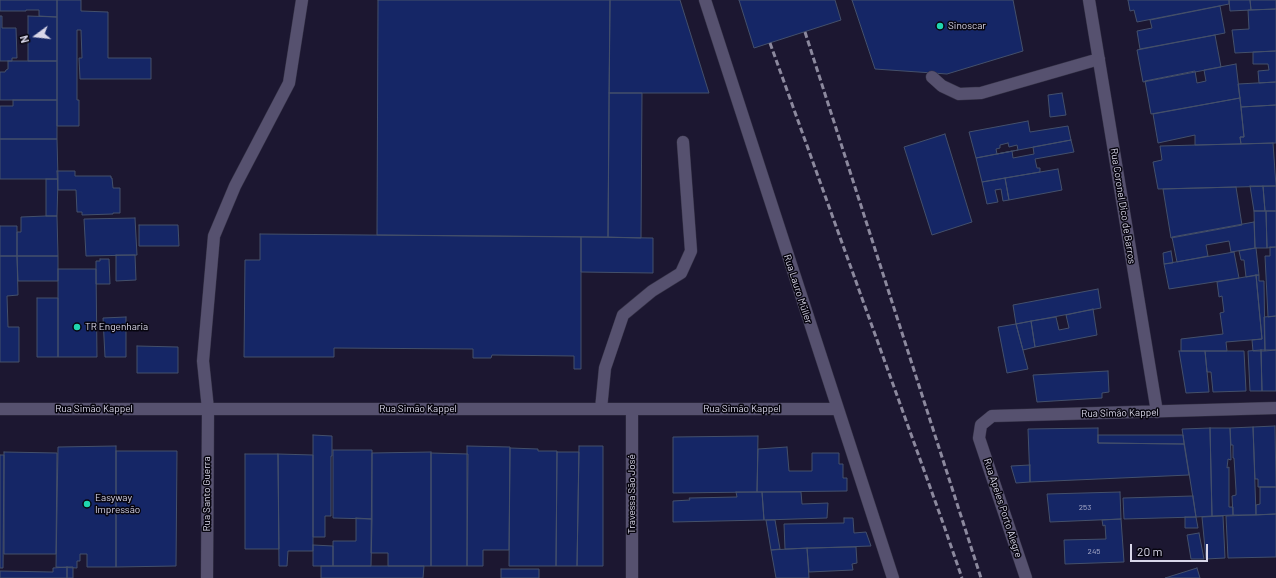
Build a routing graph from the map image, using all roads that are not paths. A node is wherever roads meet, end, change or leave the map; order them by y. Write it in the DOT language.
graph roads {
  1 [pos="302,0"];
  2 [pos="705,0"];
  3 [pos="1089,0"];
  4 [pos="1099,59"];
  5 [pos="932,77"];
  6 [pos="683,142"];
  7 [pos="1276,408"];
  8 [pos="0,409"];
  9 [pos="208,409"];
  10 [pos="601,409"];
  11 [pos="632,409"];
  12 [pos="837,409"];
  13 [pos="1157,412"];
  14 [pos="979,438"];
  15 [pos="207,578"];
  16 [pos="632,578"];
  17 [pos="893,578"];
  18 [pos="1026,578"];
  1 -- 9 [label="street, Rua Santo Guerra"];
  2 -- 12 [label="street, Rua Lauro Müller"];
  3 -- 4 [label="street, Rua Coronel Dico de Barros"];
  4 -- 5 [label="street"];
  4 -- 13 [label="street, Rua Coronel Dico de Barros"];
  6 -- 10 [label="street"];
  7 -- 13 [label="street, Rua Simão Kappel"];
  8 -- 9 [label="street, Rua Simão Kappel"];
  9 -- 10 [label="street, Rua Simão Kappel"];
  9 -- 15 [label="street, Rua Santo Guerra"];
  10 -- 11 [label="street, Rua Simão Kappel"];
  11 -- 12 [label="street, Rua Simão Kappel"];
  11 -- 16 [label="street, Travessa São José"];
  12 -- 17 [label="street, Rua Lauro Müller"];
  13 -- 14 [label="street, Rua Simão Kappel"];
  14 -- 18 [label="street, Rua Apeles Porto Alegre"];
}
